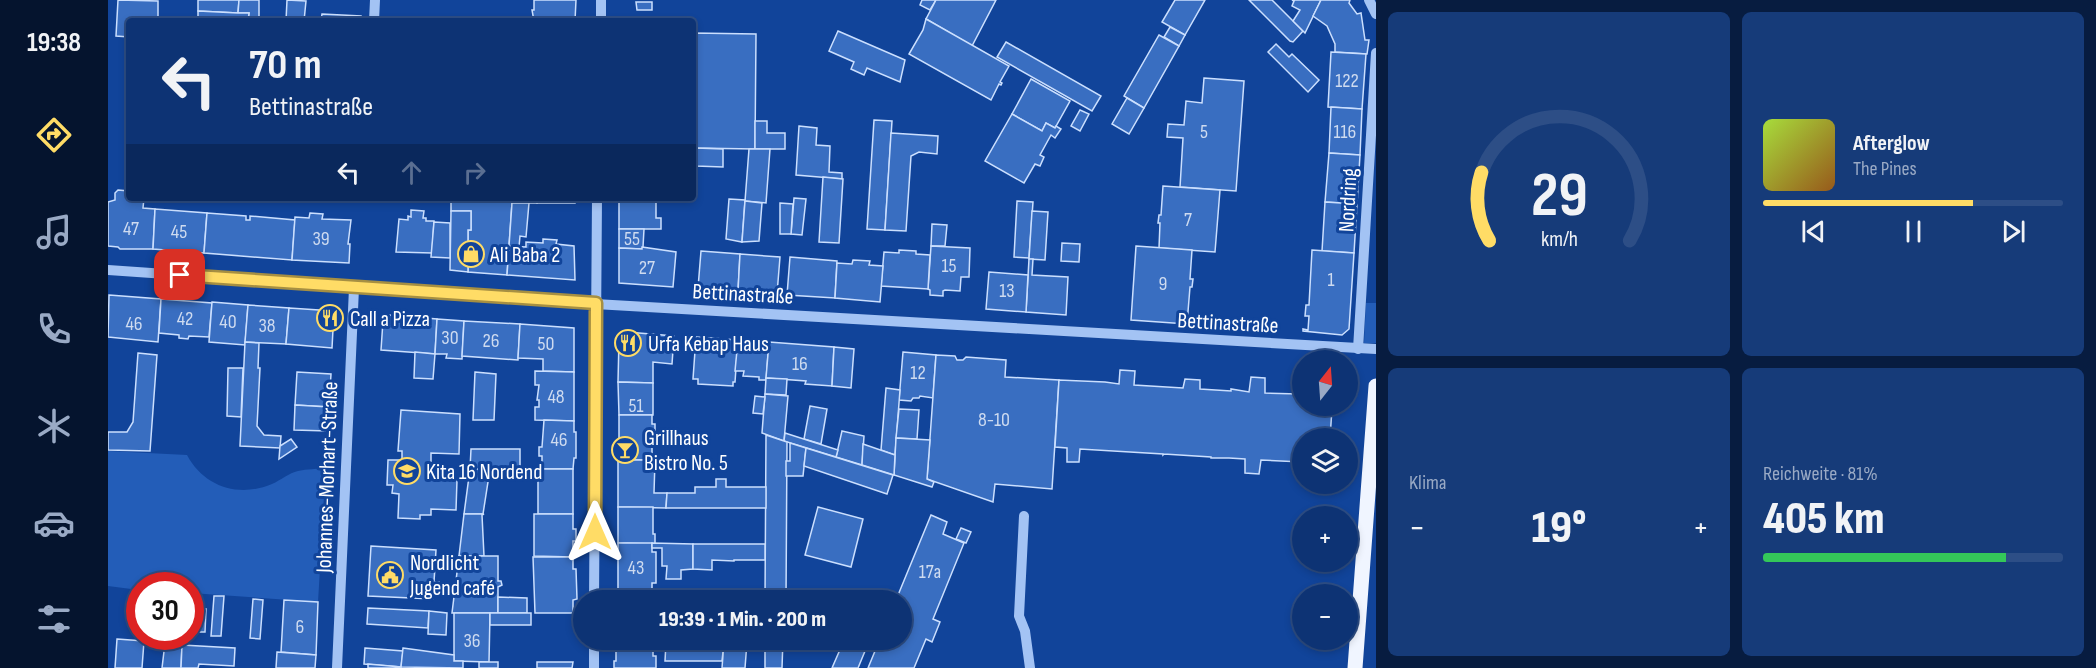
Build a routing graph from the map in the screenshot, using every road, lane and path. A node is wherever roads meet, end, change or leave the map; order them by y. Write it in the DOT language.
graph roads {
  1 [pos="375,0"];
  2 [pos="601,0"];
  3 [pos="1369,0"];
  4 [pos="1376,14"];
  5 [pos="374,18"];
  6 [pos="601,18"];
  7 [pos="1376,53"];
  8 [pos="597,201"];
  9 [pos="108,270"];
  10 [pos="354,288"];
  11 [pos="596,303"];
  12 [pos="1358,349"];
  13 [pos="1376,349"];
  14 [pos="1376,386"];
  15 [pos="1024,516"];
  16 [pos="594,590"];
  17 [pos="594,650"];
  18 [pos="337,668"];
  19 [pos="594,668"];
  20 [pos="1030,668"];
  21 [pos="1355,668"];
  1 -- 5 [label="street"];
  2 -- 6 [label="street"];
  3 -- 4 [label="street"];
  7 -- 12 [label="street, Nordring"];
  8 -- 11 [label="street"];
  9 -- 10 [label="street, Bettinastraße"];
  10 -- 11 [label="street, Bettinastraße"];
  10 -- 18 [label="street, Johannes-Morhart-Straße"];
  11 -- 12 [label="street, Bettinastraße"];
  11 -- 16 [label="street"];
  12 -- 13 [label="street, Bettinastraße"];
  14 -- 21 [label="main road"];
  15 -- 20 [label="street"];
  17 -- 19 [label="street"];
}
